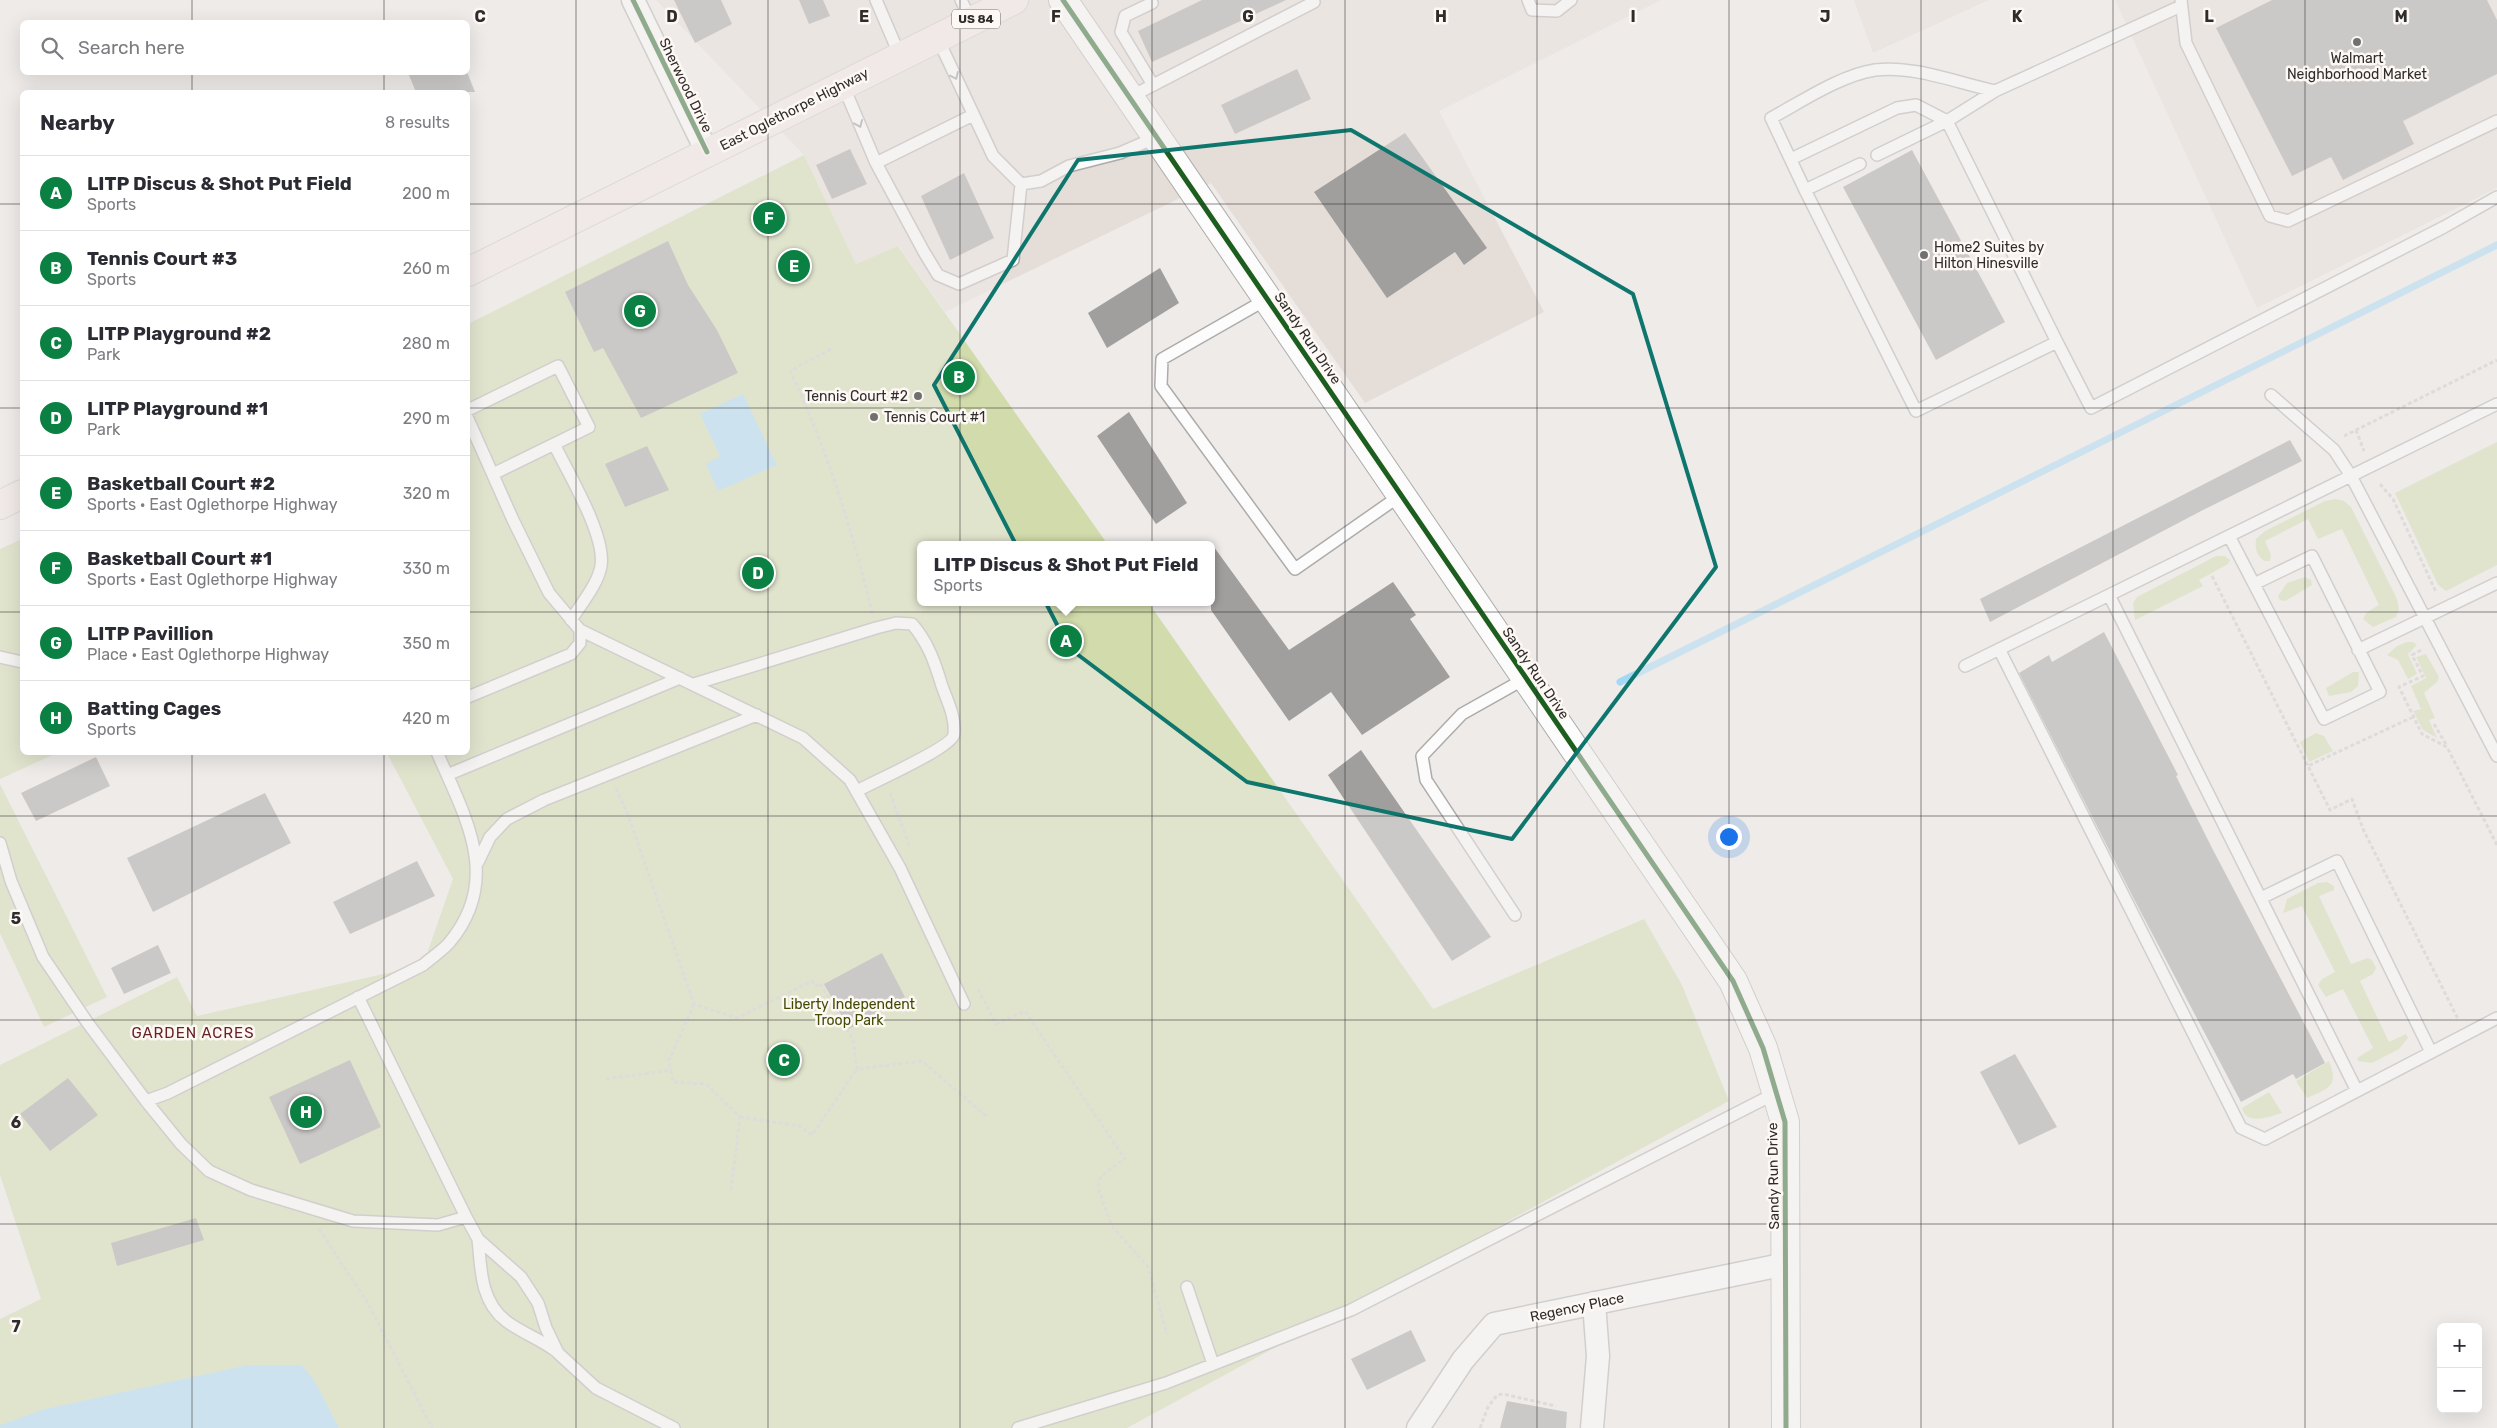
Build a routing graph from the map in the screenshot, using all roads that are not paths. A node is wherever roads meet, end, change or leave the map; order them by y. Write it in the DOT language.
graph roads {
  1 [pos="633,0"];
  2 [pos="876,0"];
  3 [pos="1014,0"];
  4 [pos="1063,0"];
  5 [pos="1312,0"];
  6 [pos="1528,0"];
  7 [pos="1572,0"];
  8 [pos="1154,1"];
  9 [pos="2181,3"];
  10 [pos="966,10"];
  11 [pos="937,37"];
  12 [pos="900,56"];
  13 [pos="843,84"];
  14 [pos="1153,85"];
  15 [pos="1995,91"];
  16 [pos="1130,98"];
  17 [pos="973,115"];
  18 [pos="2497,121"];
  19 [pos="1947,122"];
  20 [pos="1157,137"];
  21 [pos="707,152"];
  22 [pos="1877,155"];
  23 [pos="1791,159"];
  24 [pos="876,163"];
  25 [pos="1860,164"];
  26 [pos="1021,184"];
  27 [pos="1806,190"];
  28 [pos="2497,197"];
  29 [pos="2497,204"];
  30 [pos="2444,227"];
  31 [pos="470,271"];
  32 [pos="1267,299"];
  33 [pos="2057,342"];
  34 [pos="2271,395"];
  35 [pos="2497,404"];
  36 [pos="470,409"];
  37 [pos="470,427"];
  38 [pos="554,444"];
  39 [pos="493,474"];
  40 [pos="2351,476"];
  41 [pos="20,495"];
  42 [pos="1401,495"];
  43 [pos="0,505"];
  44 [pos="2229,536"];
  45 [pos="2497,583"];
  46 [pos="2254,584"];
  47 [pos="2109,595"];
  48 [pos="2426,617"];
  49 [pos="571,620"];
  50 [pos="580,630"];
  51 [pos="1999,649"];
  52 [pos="2358,650"];
  53 [pos="0,657"];
  54 [pos="20,662"];
  55 [pos="1965,666"];
  56 [pos="680,678"];
  57 [pos="1526,678"];
  58 [pos="694,684"];
  59 [pos="470,696"];
  60 [pos="757,715"];
  61 [pos="439,755"];
  62 [pos="2497,756"];
  63 [pos="447,775"];
  64 [pos="857,791"];
  65 [pos="0,843"];
  66 [pos="478,862"];
  67 [pos="2261,898"];
  68 [pos="1515,915"];
  69 [pos="358,998"];
  70 [pos="964,1004"];
  71 [pos="2497,1018"];
  72 [pos="2431,1052"];
  73 [pos="2358,1091"];
  74 [pos="1776,1093"];
  75 [pos="146,1101"];
  76 [pos="466,1217"];
  77 [pos="478,1239"];
  78 [pos="1786,1264"];
  79 [pos="1187,1286"];
  80 [pos="1594,1303"];
  81 [pos="558,1353"];
  82 [pos="1213,1364"];
  83 [pos="674,1428"];
  84 [pos="1018,1428"];
  85 [pos="1418,1428"];
  86 [pos="1592,1428"];
  87 [pos="1786,1428"];
  1 -- 21 [label="street, Sherwood Drive"];
  2 -- 12 [label="lane"];
  3 -- 10 [label="highway, East Oglethorpe Highway / US 84"];
  4 -- 16 [label="street, Sandy Run Drive"];
  5 -- 14 [label="lane"];
  6 -- 7 [label="lane"];
  8 -- 14 [label="lane"];
  9 -- 15 [label="lane"];
  9 -- 18 [label="lane"];
  10 -- 11 [label="highway, East Oglethorpe Highway / US 84"];
  11 -- 12 [label="highway, East Oglethorpe Highway / US 84"];
  11 -- 17 [label="lane, one-way"];
  12 -- 13 [label="highway, East Oglethorpe Highway / US 84"];
  13 -- 21 [label="highway, East Oglethorpe Highway / US 84"];
  13 -- 24 [label="lane, one-way"];
  14 -- 16 [label="lane"];
  15 -- 19 [label="lane"];
  15 -- 23 [label="lane"];
  16 -- 20 [label="street, Sandy Run Drive"];
  17 -- 24 [label="lane"];
  17 -- 26 [label="lane"];
  19 -- 22 [label="lane"];
  19 -- 23 [label="lane"];
  19 -- 33 [label="lane"];
  20 -- 26 [label="lane"];
  20 -- 32 [label="street, Sandy Run Drive"];
  21 -- 31 [label="highway, East Oglethorpe Highway / US 84"];
  23 -- 27 [label="lane"];
  24 -- 26 [label="lane"];
  25 -- 27 [label="lane"];
  27 -- 33 [label="lane"];
  28 -- 30 [label="lane"];
  29 -- 30 [label="lane"];
  30 -- 33 [label="lane"];
  32 -- 42 [label="street, Sandy Run Drive"];
  32 -- 42 [label="lane"];
  34 -- 40 [label="lane"];
  35 -- 40 [label="lane"];
  36 -- 38 [label="lane"];
  37 -- 39 [label="lane"];
  38 -- 39 [label="lane"];
  38 -- 49 [label="lane"];
  39 -- 49 [label="lane"];
  40 -- 44 [label="lane"];
  40 -- 48 [label="lane"];
  41 -- 43 [label="highway"];
  42 -- 57 [label="street, Sandy Run Drive"];
  44 -- 46 [label="lane"];
  44 -- 47 [label="lane"];
  45 -- 48 [label="lane"];
  46 -- 52 [label="lane"];
  46 -- 52 [label="lane"];
  47 -- 51 [label="lane"];
  47 -- 67 [label="lane"];
  48 -- 52 [label="lane"];
  48 -- 62 [label="lane"];
  49 -- 50 [label="lane"];
  50 -- 56 [label="lane"];
  50 -- 59 [label="lane"];
  51 -- 55 [label="lane"];
  51 -- 73 [label="lane"];
  53 -- 54 [label="lane"];
  56 -- 58 [label="lane"];
  56 -- 63 [label="lane"];
  57 -- 68 [label="lane"];
  57 -- 74 [label="street, Sandy Run Drive"];
  58 -- 60 [label="lane"];
  58 -- 64 [label="lane"];
  60 -- 64 [label="lane"];
  60 -- 66 [label="lane"];
  61 -- 63 [label="lane"];
  63 -- 66 [label="lane"];
  64 -- 70 [label="lane"];
  65 -- 75 [label="lane"];
  66 -- 69 [label="lane"];
  67 -- 72 [label="lane"];
  67 -- 73 [label="lane"];
  69 -- 75 [label="lane"];
  69 -- 76 [label="lane"];
  71 -- 72 [label="lane"];
  72 -- 73 [label="lane"];
  74 -- 78 [label="street, Sandy Run Drive"];
  74 -- 82 [label="lane"];
  75 -- 76 [label="lane"];
  76 -- 77 [label="lane"];
  77 -- 81 [label="lane"];
  77 -- 81 [label="lane"];
  78 -- 80 [label="street, Regency Place"];
  78 -- 87 [label="street, Sandy Run Drive"];
  79 -- 82 [label="lane"];
  80 -- 85 [label="street, Regency Place"];
  80 -- 86 [label="street"];
  81 -- 83 [label="lane"];
  82 -- 84 [label="lane"];
}
